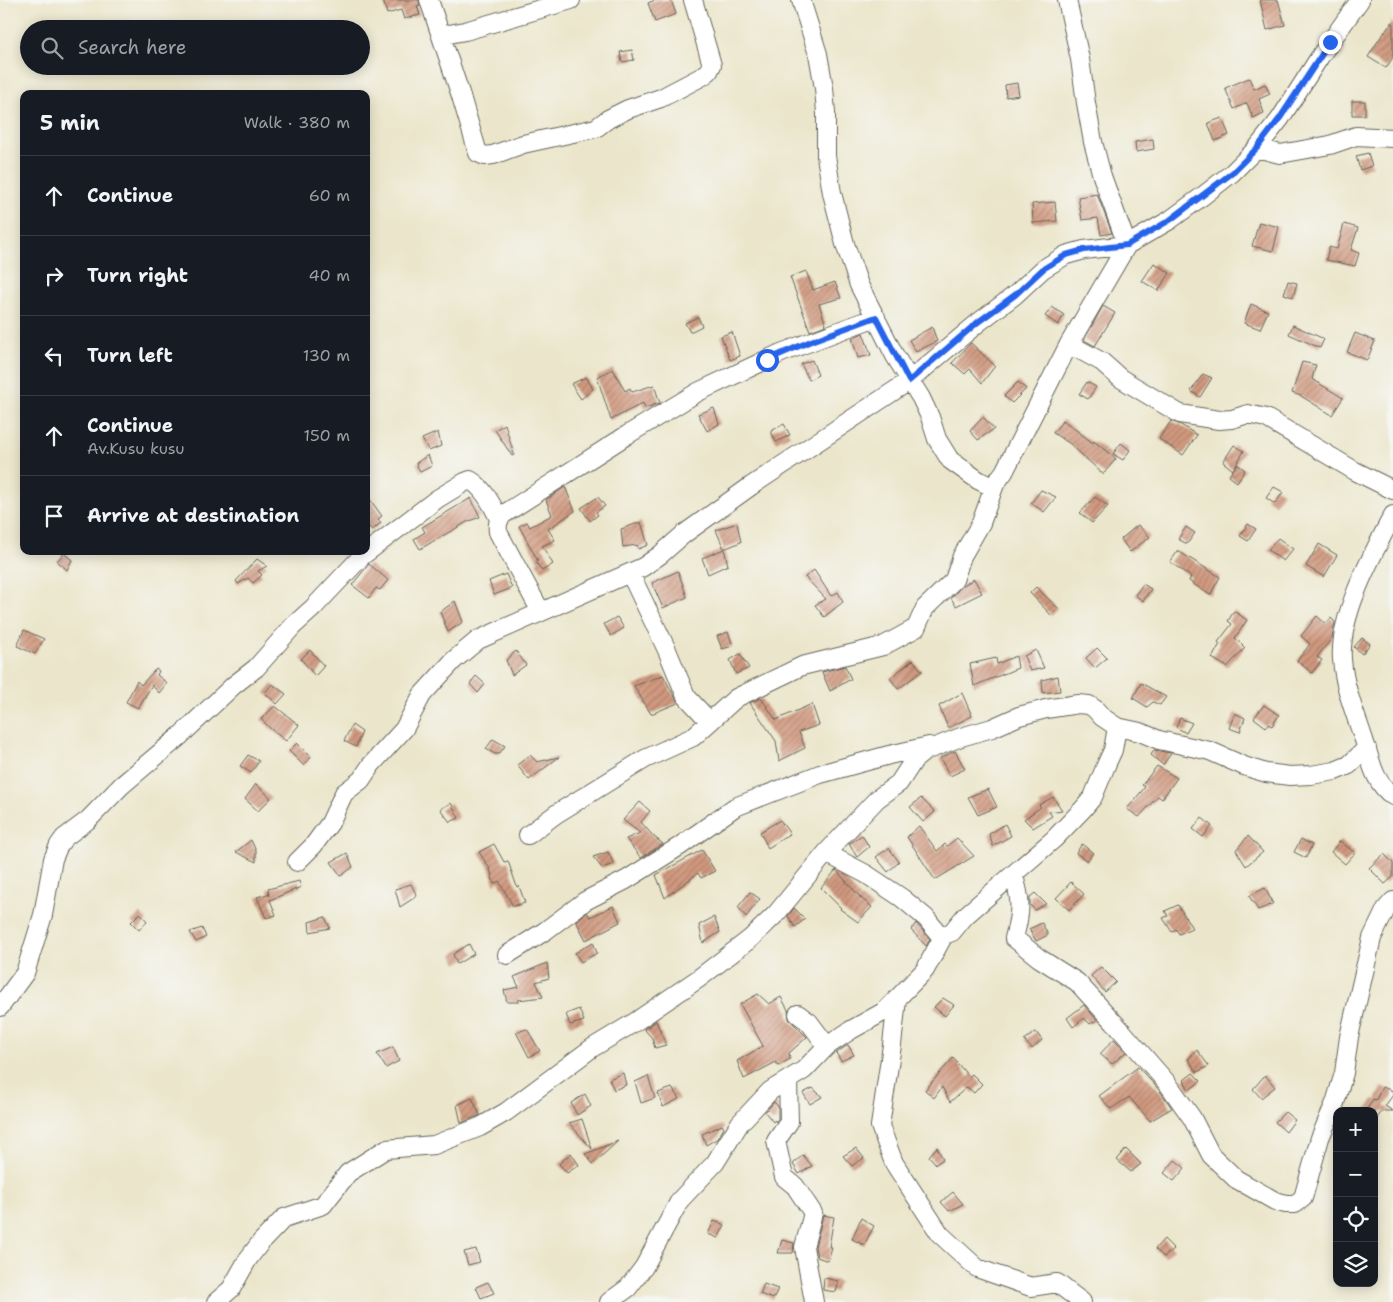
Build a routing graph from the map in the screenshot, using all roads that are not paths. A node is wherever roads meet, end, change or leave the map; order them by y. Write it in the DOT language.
graph roads {
  1 [pos="429,0"];
  2 [pos="571,0"];
  3 [pos="693,0"];
  4 [pos="802,0"];
  5 [pos="1067,0"];
  6 [pos="1360,0"];
  7 [pos="440,32"];
  8 [pos="1393,138"];
  9 [pos="1257,148"];
  10 [pos="1127,245"];
  11 [pos="876,317"];
  12 [pos="1069,344"];
  13 [pos="909,381"];
  14 [pos="995,484"];
  15 [pos="1393,490"];
  16 [pos="1393,515"];
  17 [pos="500,518"];
  18 [pos="370,550"];
  19 [pos="363,555"];
  20 [pos="630,573"];
  21 [pos="541,612"];
  22 [pos="710,722"];
  23 [pos="1117,727"];
  24 [pos="946,743"];
  25 [pos="1367,748"];
  26 [pos="1393,796"];
  27 [pos="528,835"];
  28 [pos="826,852"];
  29 [pos="297,862"];
  30 [pos="1013,874"];
  31 [pos="1393,901"];
  32 [pos="944,935"];
  33 [pos="507,955"];
  34 [pos="897,999"];
  35 [pos="0,1007"];
  36 [pos="798,1014"];
  37 [pos="826,1046"];
  38 [pos="788,1080"];
  39 [pos="216,1302"];
  40 [pos="609,1302"];
  41 [pos="814,1302"];
  42 [pos="1082,1302"];
  1 -- 7 [label="street"];
  2 -- 7 [label="street"];
  3 -- 7 [label="street"];
  4 -- 11 [label="street"];
  5 -- 10 [label="street"];
  6 -- 9 [label="street"];
  8 -- 9 [label="street"];
  9 -- 10 [label="street"];
  10 -- 12 [label="street"];
  10 -- 13 [label="street"];
  11 -- 13 [label="street"];
  11 -- 17 [label="street"];
  12 -- 14 [label="street"];
  12 -- 15 [label="street"];
  13 -- 14 [label="street"];
  13 -- 20 [label="street"];
  14 -- 22 [label="street"];
  16 -- 25 [label="street"];
  17 -- 18 [label="street"];
  17 -- 21 [label="street"];
  19 -- 35 [label="street"];
  20 -- 21 [label="street"];
  20 -- 22 [label="street"];
  21 -- 29 [label="street"];
  22 -- 27 [label="street"];
  23 -- 24 [label="street"];
  23 -- 25 [label="street"];
  23 -- 30 [label="street"];
  24 -- 28 [label="street"];
  24 -- 33 [label="street"];
  25 -- 26 [label="street"];
  28 -- 32 [label="street"];
  28 -- 39 [label="street"];
  30 -- 31 [label="street"];
  30 -- 32 [label="street"];
  32 -- 34 [label="street"];
  34 -- 37 [label="street"];
  34 -- 42 [label="street"];
  36 -- 37 [label="street"];
  37 -- 38 [label="street"];
  38 -- 40 [label="street"];
  38 -- 41 [label="street"];
}
